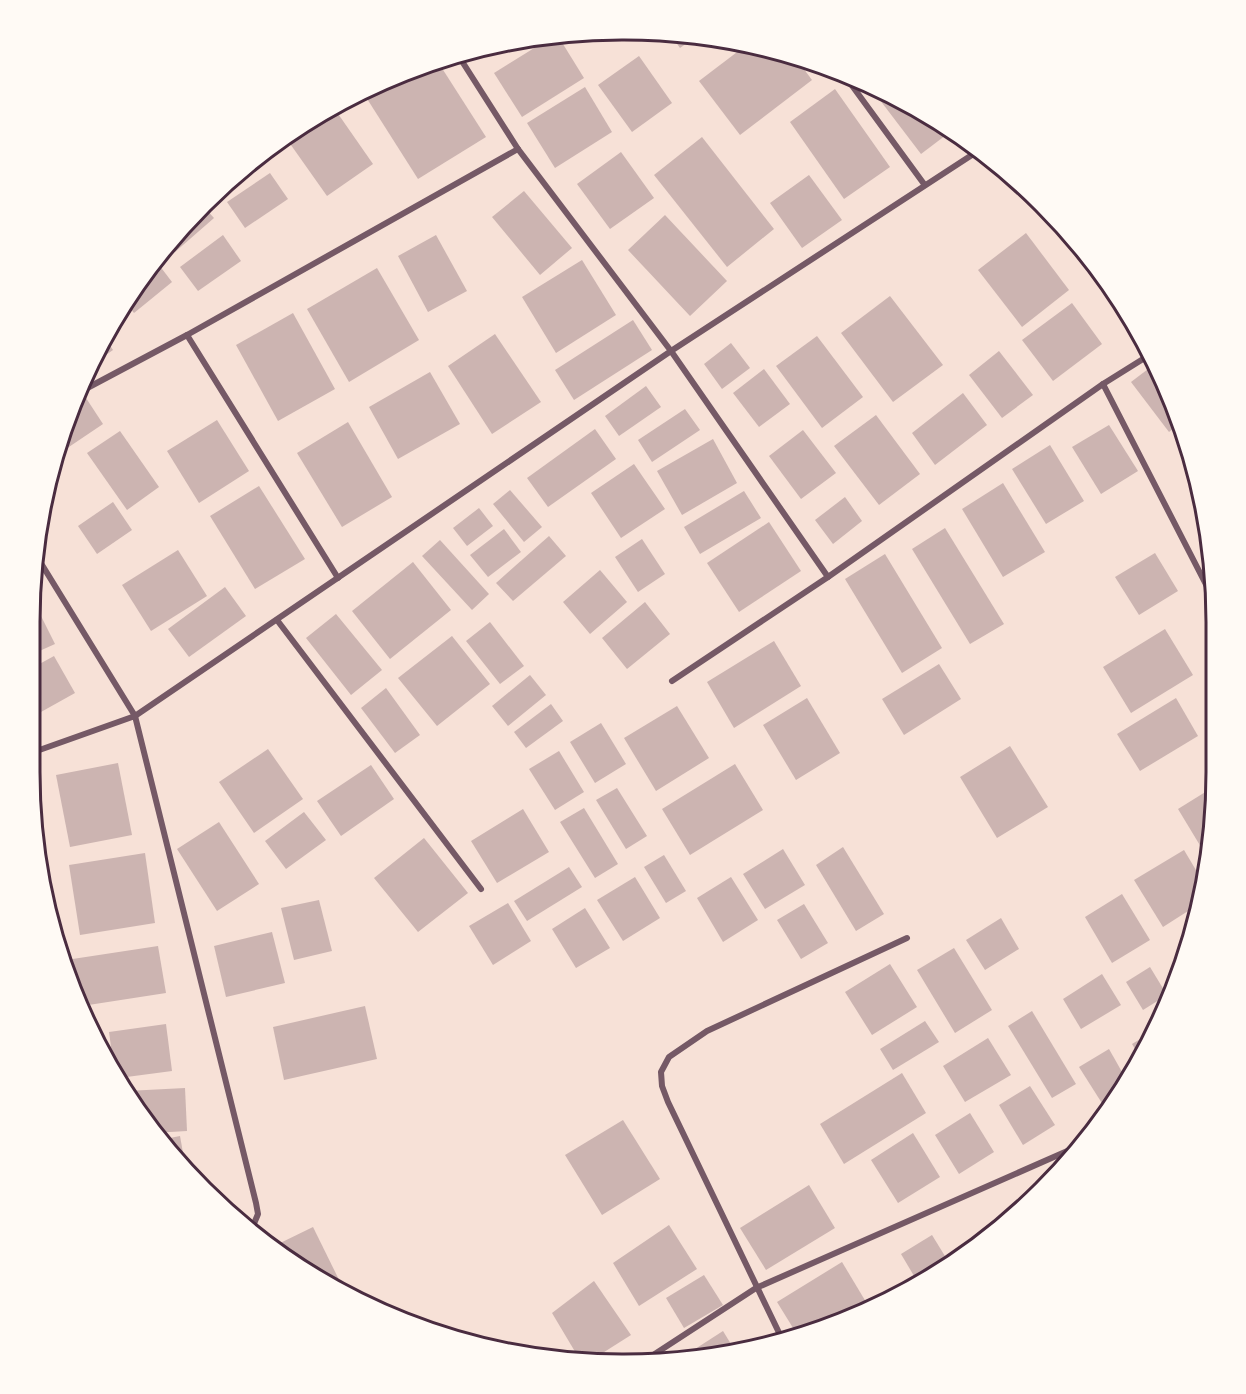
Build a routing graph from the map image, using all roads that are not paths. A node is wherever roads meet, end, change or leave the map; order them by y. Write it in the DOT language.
graph roads {
  1 [pos="463,63"];
  2 [pos="854,89"];
  3 [pos="518,149"];
  4 [pos="970,156"];
  5 [pos="924,184"];
  6 [pos="187,335"];
  7 [pos="672,351"];
  8 [pos="1142,360"];
  9 [pos="1103,384"];
  10 [pos="92,386"];
  11 [pos="43,567"];
  12 [pos="828,577"];
  13 [pos="338,578"];
  14 [pos="1204,580"];
  15 [pos="277,620"];
  16 [pos="672,681"];
  17 [pos="135,716"];
  18 [pos="40,750"];
  19 [pos="481,889"];
  20 [pos="908,938"];
  21 [pos="1063,1153"];
  22 [pos="255,1222"];
  23 [pos="756,1288"];
  24 [pos="779,1333"];
  25 [pos="658,1352"];
  1 -- 3 [label="street"];
  2 -- 5 [label="street"];
  3 -- 6 [label="street"];
  3 -- 7 [label="street"];
  4 -- 5 [label="street"];
  5 -- 7 [label="street"];
  6 -- 10 [label="street"];
  6 -- 13 [label="street"];
  7 -- 12 [label="street"];
  7 -- 13 [label="street"];
  8 -- 9 [label="street"];
  9 -- 12 [label="street"];
  9 -- 14 [label="street"];
  11 -- 17 [label="street"];
  12 -- 16 [label="street"];
  13 -- 15 [label="street"];
  15 -- 17 [label="street"];
  15 -- 19 [label="street"];
  17 -- 18 [label="street"];
  17 -- 22 [label="street"];
  20 -- 23 [label="street"];
  21 -- 23 [label="street"];
  23 -- 24 [label="street"];
  23 -- 25 [label="street"];
}
